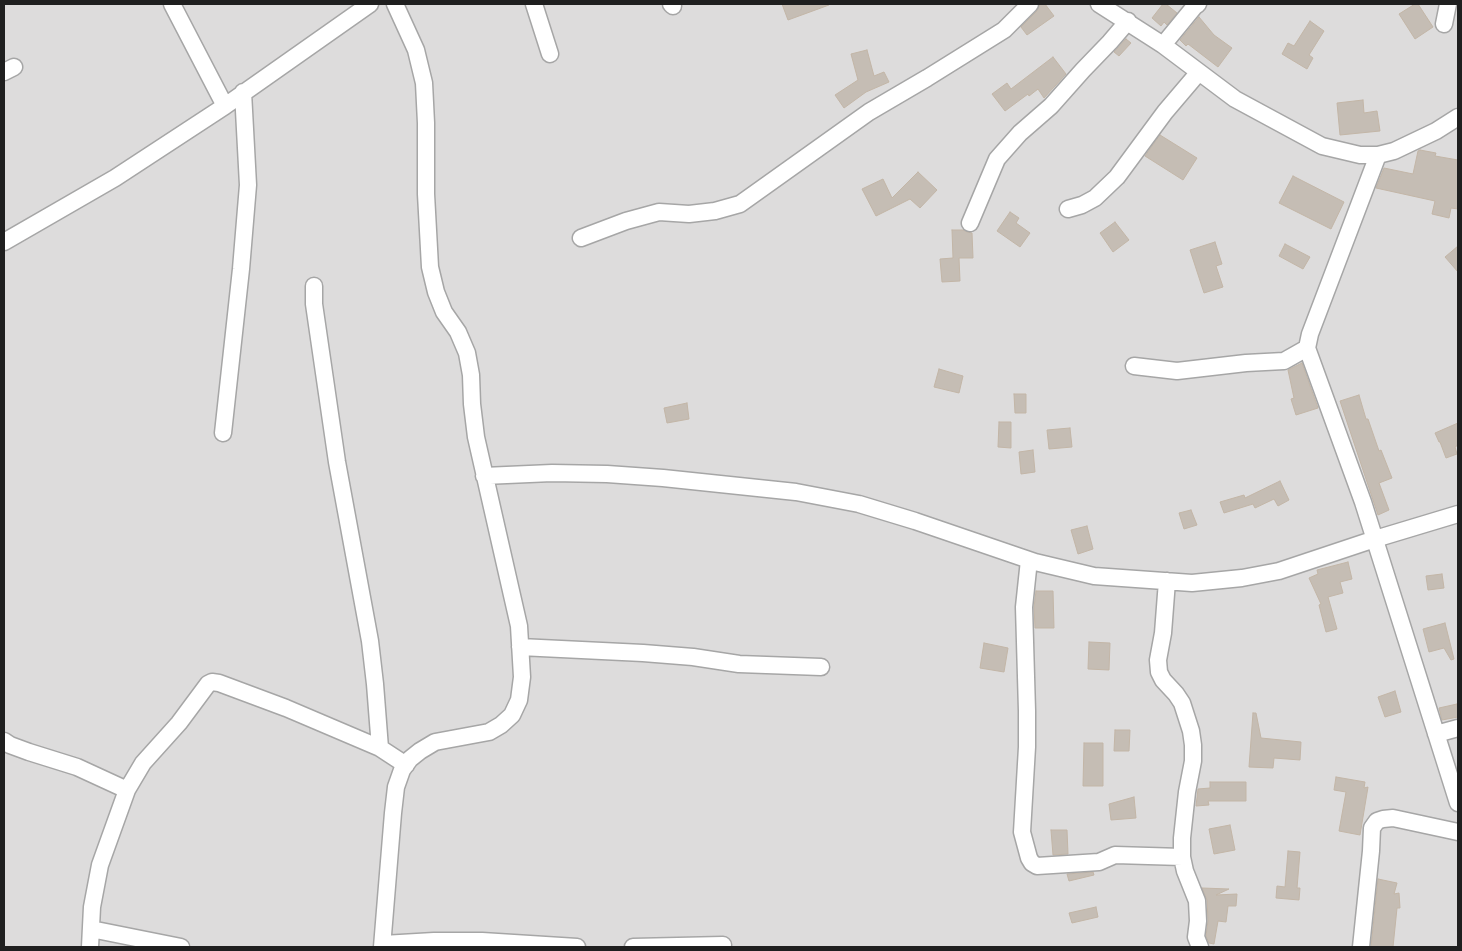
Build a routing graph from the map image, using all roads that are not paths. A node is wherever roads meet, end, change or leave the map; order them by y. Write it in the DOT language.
graph roads {
  1 [pos="172,4"];
  2 [pos="370,4"];
  3 [pos="395,4"];
  4 [pos="534,4"];
  5 [pos="1030,4"];
  6 [pos="1099,4"];
  7 [pos="1198,4"];
  8 [pos="1448,4"];
  9 [pos="1128,21"];
  10 [pos="1444,24"];
  11 [pos="1163,45"];
  12 [pos="550,54"];
  13 [pos="1199,72"];
  14 [pos="243,92"];
  15 [pos="225,106"];
  16 [pos="1458,117"];
  17 [pos="1378,155"];
  18 [pos="1068,209"];
  19 [pos="970,223"];
  20 [pos="581,238"];
  21 [pos="4,242"];
  22 [pos="314,286"];
  23 [pos="1307,348"];
  24 [pos="1134,366"];
  25 [pos="223,433"];
  26 [pos="484,476"];
  27 [pos="1458,514"];
  28 [pos="1375,539"];
  29 [pos="1029,560"];
  30 [pos="1167,581"];
  31 [pos="520,647"];
  32 [pos="821,667"];
  33 [pos="1458,728"];
  34 [pos="1436,734"];
  35 [pos="4,741"];
  36 [pos="380,748"];
  37 [pos="406,765"];
  38 [pos="127,790"];
  39 [pos="1458,803"];
  40 [pos="1458,832"];
  41 [pos="1182,856"];
  42 [pos="91,929"];
  43 [pos="383,945"];
  44 [pos="723,945"];
  45 [pos="1196,946"];
  46 [pos="90,947"];
  47 [pos="180,947"];
  48 [pos="577,947"];
  49 [pos="633,947"];
  50 [pos="1362,947"];
  1 -- 15 [label="street"];
  2 -- 14 [label="street"];
  3 -- 26 [label="street"];
  4 -- 12 [label="street"];
  5 -- 20 [label="street"];
  6 -- 9 [label="street"];
  7 -- 11 [label="street"];
  8 -- 10 [label="street"];
  9 -- 11 [label="street"];
  9 -- 19 [label="street"];
  11 -- 13 [label="street"];
  13 -- 17 [label="street"];
  13 -- 18 [label="street"];
  14 -- 15 [label="street"];
  14 -- 25 [label="street"];
  15 -- 21 [label="street"];
  16 -- 17 [label="street"];
  17 -- 23 [label="street"];
  22 -- 36 [label="street"];
  23 -- 24 [label="street"];
  23 -- 28 [label="street"];
  26 -- 29 [label="street"];
  26 -- 31 [label="street"];
  27 -- 28 [label="street"];
  28 -- 30 [label="street"];
  28 -- 34 [label="street"];
  29 -- 30 [label="street"];
  29 -- 41 [label="street"];
  30 -- 41 [label="street"];
  31 -- 32 [label="street"];
  31 -- 37 [label="street"];
  33 -- 34 [label="street"];
  34 -- 39 [label="street"];
  35 -- 38 [label="street"];
  36 -- 37 [label="street"];
  36 -- 38 [label="street"];
  37 -- 43 [label="street"];
  38 -- 42 [label="street"];
  40 -- 50 [label="street"];
  41 -- 45 [label="street"];
  42 -- 46 [label="street"];
  42 -- 47 [label="street"];
  43 -- 48 [label="street"];
  44 -- 49 [label="street"];
}
